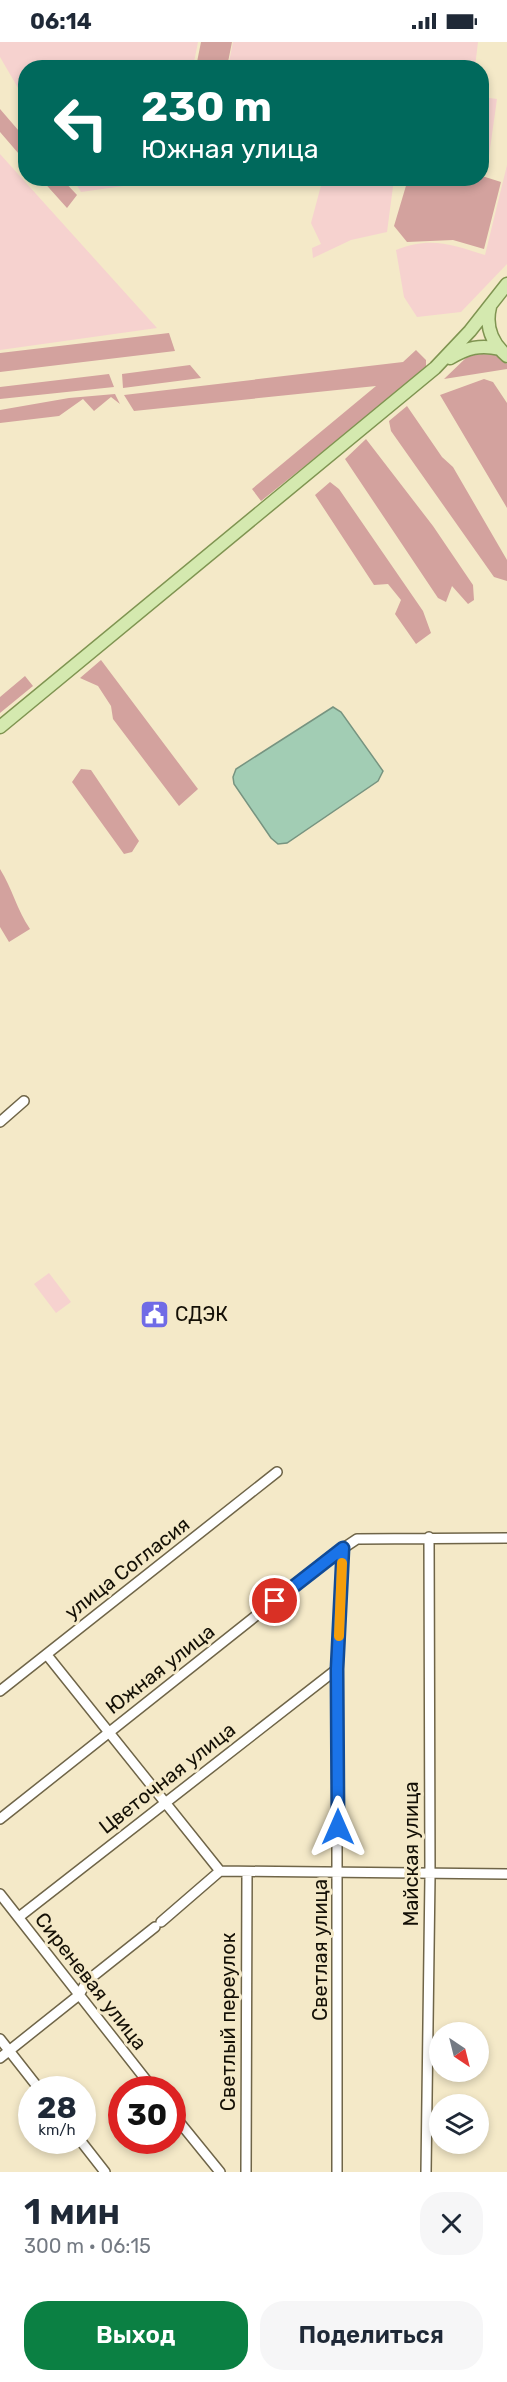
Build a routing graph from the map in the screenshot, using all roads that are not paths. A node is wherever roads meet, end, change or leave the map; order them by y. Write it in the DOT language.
graph roads {
  1 [pos="506,284"];
  2 [pos="492,303"];
  3 [pos="503,353"];
  4 [pos="435,368"];
  5 [pos="0,727"];
  6 [pos="24,1101"];
  7 [pos="0,1122"];
  8 [pos="277,1472"];
  9 [pos="429,1537"];
  10 [pos="507,1538"];
  11 [pos="343,1548"];
  12 [pos="47,1655"];
  13 [pos="337,1669"];
  14 [pos="0,1692"];
  15 [pos="107,1733"];
  16 [pos="165,1802"];
  17 [pos="0,1819"];
  18 [pos="220,1871"];
  19 [pos="247,1872"];
  20 [pos="338,1872"];
  21 [pos="507,1874"];
  22 [pos="430,1876"];
  23 [pos="0,1894"];
  24 [pos="19,1917"];
  25 [pos="79,1995"];
  26 [pos="0,2038"];
  27 [pos="9,2050"];
  28 [pos="0,2058"];
  29 [pos="29,2076"];
  30 [pos="143,2076"];
  31 [pos="186,2130"];
  32 [pos="91,2154"];
  33 [pos="105,2172"];
  34 [pos="220,2172"];
  35 [pos="246,2172"];
  36 [pos="337,2172"];
  37 [pos="426,2172"];
  1 -- 2 [label="main road"];
  2 -- 3 [label="main road"];
  2 -- 4 [label="main road"];
  3 -- 4 [label="main road"];
  4 -- 5 [label="main road"];
  6 -- 7 [label="street"];
  8 -- 12 [label="street, улица Согласия"];
  9 -- 10 [label="street, Южная улица"];
  9 -- 11 [label="street, Южная улица"];
  9 -- 22 [label="street, Майская улица"];
  11 -- 13 [label="street, Светлая улица"];
  11 -- 15 [label="street, Южная улица"];
  12 -- 14 [label="street, улица Согласия"];
  12 -- 15 [label="street"];
  13 -- 16 [label="street, Цветочная улица"];
  13 -- 20 [label="street, Светлая улица"];
  15 -- 16 [label="street"];
  15 -- 17 [label="street, Южная улица"];
  16 -- 18 [label="street"];
  16 -- 24 [label="street, Цветочная улица"];
  18 -- 19 [label="street"];
  18 -- 25 [label="street"];
  19 -- 20 [label="street"];
  19 -- 35 [label="street, Светлый переулок"];
  20 -- 22 [label="street"];
  20 -- 36 [label="street, Светлая улица"];
  21 -- 22 [label="street"];
  22 -- 37 [label="street, Майская улица"];
  23 -- 24 [label="street, Сиреневая улица"];
  24 -- 25 [label="street, Сиреневая улица"];
  25 -- 27 [label="street"];
  25 -- 30 [label="street, Сиреневая улица"];
  26 -- 27 [label="street"];
  27 -- 28 [label="street"];
  27 -- 29 [label="street"];
  31 -- 34 [label="street"];
  32 -- 33 [label="street"];
}
